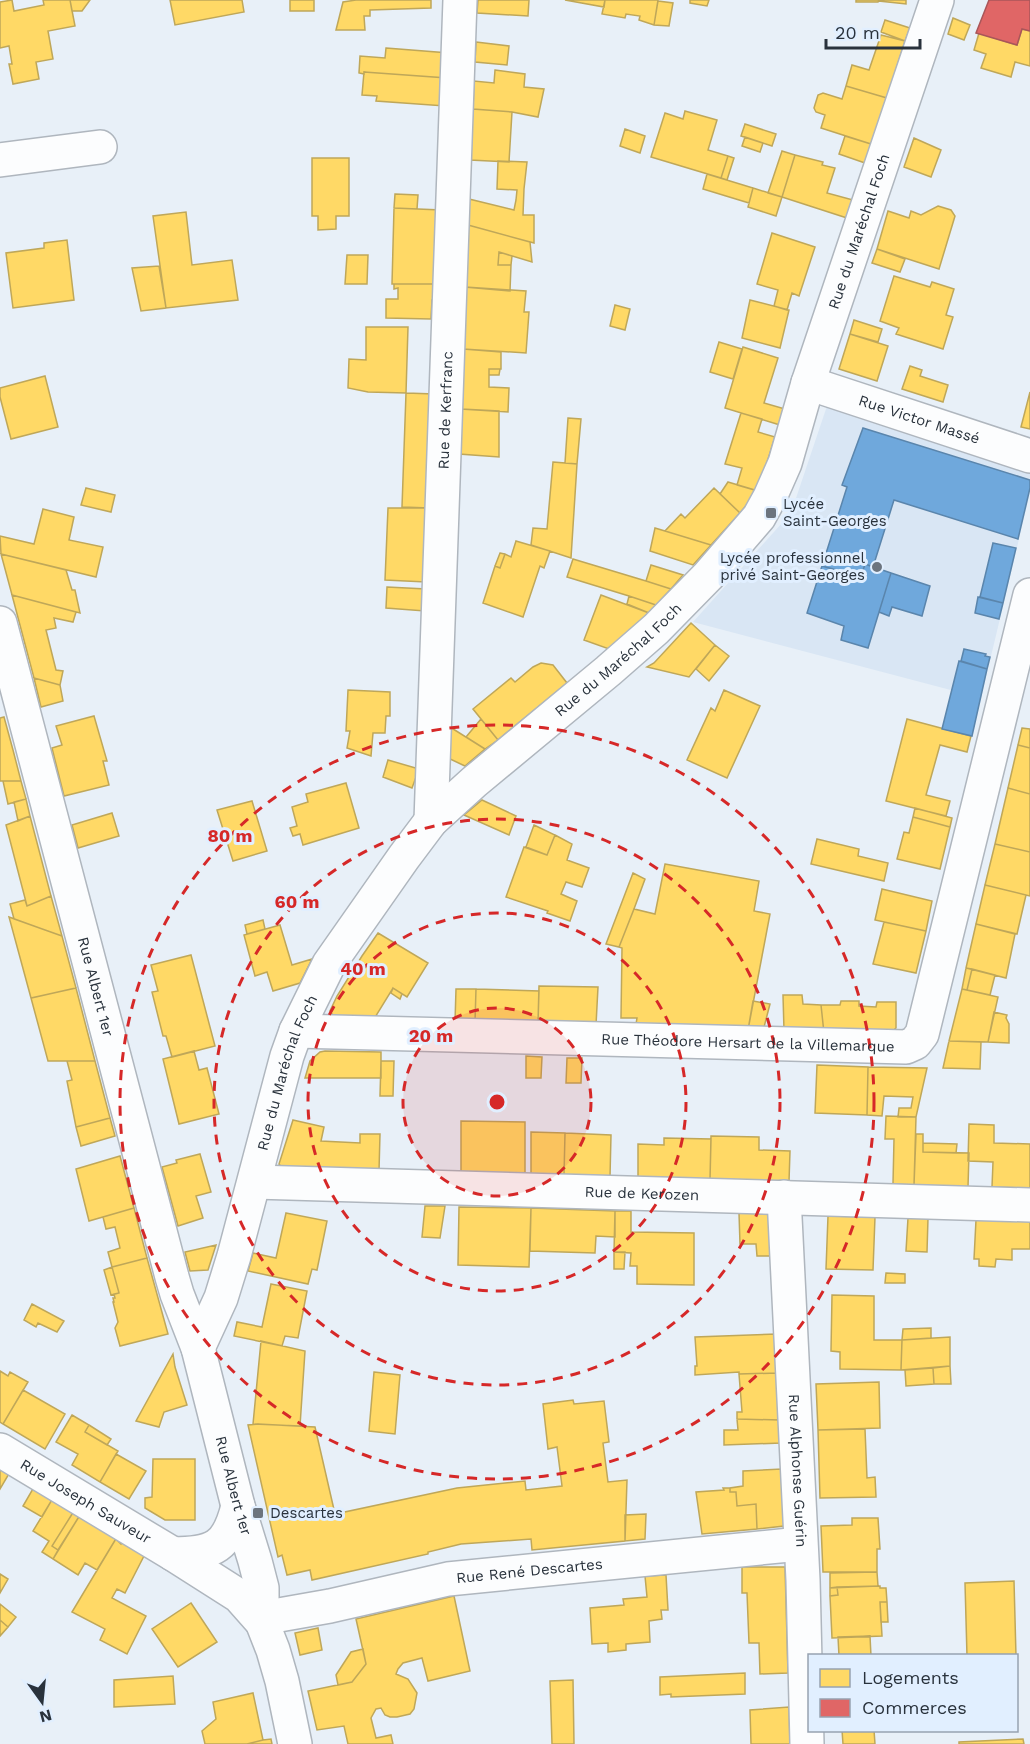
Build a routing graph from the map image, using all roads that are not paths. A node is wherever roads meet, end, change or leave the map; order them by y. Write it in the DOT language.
graph roads {
  1 [pos="460,0"];
  2 [pos="937,0"];
  3 [pos="100,147"];
  4 [pos="0,160"];
  5 [pos="808,383"];
  6 [pos="1030,456"];
  7 [pos="1030,595"];
  8 [pos="0,623"];
  9 [pos="431,821"];
  10 [pos="296,1031"];
  11 [pos="255,1182"];
  12 [pos="784,1197"];
  13 [pos="1030,1205"];
  14 [pos="198,1348"];
  15 [pos="0,1450"];
  16 [pos="238,1506"];
  17 [pos="800,1544"];
  18 [pos="173,1554"];
  19 [pos="262,1622"];
  20 [pos="295,1744"];
  21 [pos="807,1744"];
  1 -- 9 [label="street, Rue de Kerfranc"];
  2 -- 5 [label="street, Rue du Maréchal Foch"];
  3 -- 4 [label="street"];
  5 -- 6 [label="street, Rue Victor Massé"];
  5 -- 9 [label="street, Rue du Maréchal Foch"];
  7 -- 10 [label="street, Rue Théodore Hersart de la Villemarque"];
  8 -- 14 [label="street, Rue Albert 1er"];
  9 -- 10 [label="street, Rue du Maréchal Foch"];
  10 -- 11 [label="street, Rue du Maréchal Foch"];
  11 -- 12 [label="street, Rue de Kerozen"];
  11 -- 14 [label="street, Rue du Maréchal Foch"];
  12 -- 13 [label="street, Rue de Kerozen"];
  12 -- 17 [label="street, Rue Alphonse Guérin"];
  14 -- 16 [label="street, Rue Albert 1er"];
  15 -- 18 [label="street, Rue Joseph Sauveur"];
  16 -- 18 [label="street"];
  16 -- 19 [label="street, Rue Albert 1er"];
  17 -- 19 [label="street, Rue René Descartes"];
  17 -- 21 [label="street, Rue Alphonse Guérin"];
  18 -- 19 [label="street, Rue Joseph Sauveur"];
  19 -- 20 [label="street"];
}
